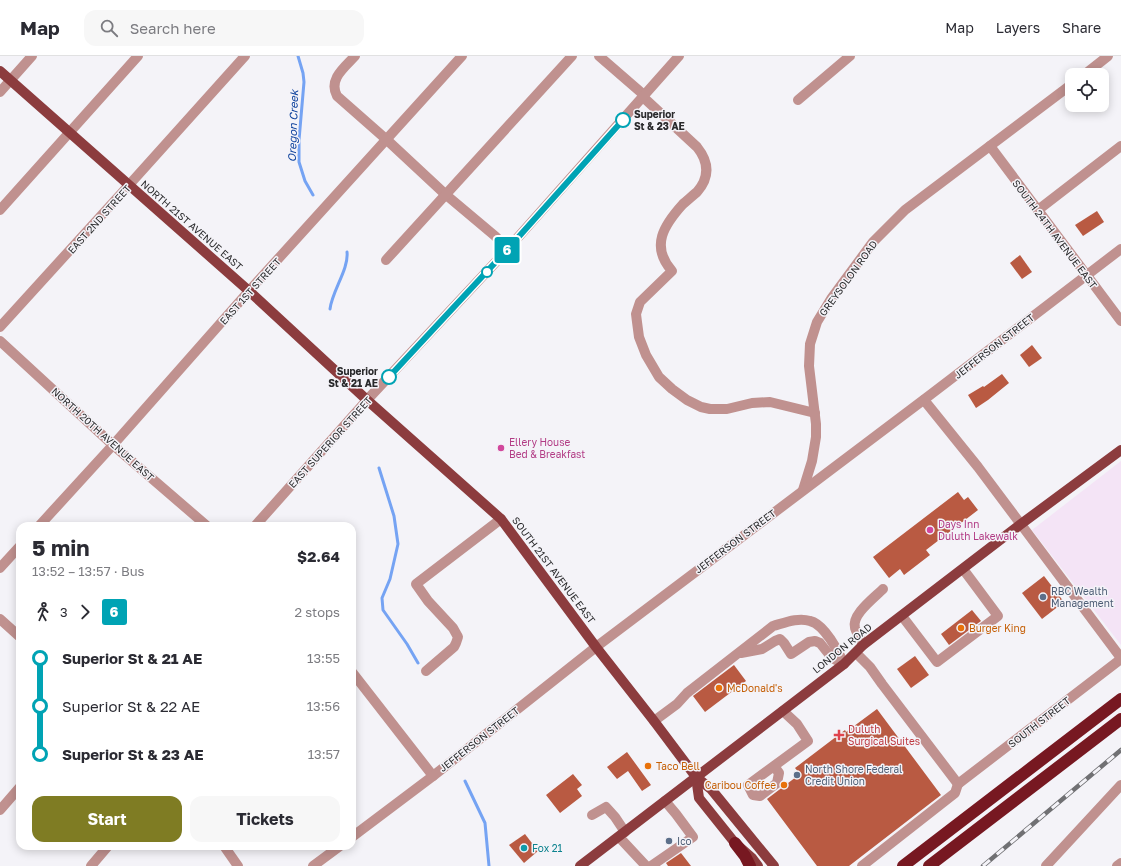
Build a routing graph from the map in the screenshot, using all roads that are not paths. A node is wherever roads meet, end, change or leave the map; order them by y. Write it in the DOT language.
graph roads {
  1 [pos="32,56"];
  2 [pos="138,56"];
  3 [pos="245,56"];
  4 [pos="355,56"];
  5 [pos="462,56"];
  6 [pos="572,56"];
  7 [pos="599,56"];
  8 [pos="679,56"];
  9 [pos="850,56"];
  10 [pos="1108,56"];
  11 [pos="1093,68"];
  12 [pos="0,71"];
  13 [pos="10,80"];
  14 [pos="1065,89"];
  15 [pos="0,92"];
  16 [pos="644,96"];
  17 [pos="798,100"];
  18 [pos="69,132"];
  19 [pos="387,140"];
  20 [pos="990,146"];
  21 [pos="1121,146"];
  22 [pos="129,185"];
  23 [pos="445,194"];
  24 [pos="0,210"];
  25 [pos="1038,210"];
  26 [pos="508,249"];
  27 [pos="1121,249"];
  28 [pos="386,260"];
  29 [pos="1086,275"];
  30 [pos="249,291"];
  31 [pos="1121,321"];
  32 [pos="0,327"];
  33 [pos="0,341"];
  34 [pos="367,400"];
  35 [pos="924,400"];
  36 [pos="815,413"];
  37 [pos="113,445"];
  38 [pos="1121,450"];
  39 [pos="803,490"];
  40 [pos="501,519"];
  41 [pos="42,522"];
  42 [pos="202,522"];
  43 [pos="259,522"];
  44 [pos="1021,524"];
  45 [pos="16,550"];
  46 [pos="0,568"];
  47 [pos="963,569"];
  48 [pos="883,589"];
  49 [pos="902,616"];
  50 [pos="0,619"];
  51 [pos="16,633"];
  52 [pos="596,647"];
  53 [pos="860,649"];
  54 [pos="740,653"];
  55 [pos="1121,659"];
  56 [pos="844,664"];
  57 [pos="426,671"];
  58 [pos="356,677"];
  59 [pos="1121,699"];
  60 [pos="783,711"];
  61 [pos="1121,719"];
  62 [pos="654,721"];
  63 [pos="774,766"];
  64 [pos="433,776"];
  65 [pos="696,777"];
  66 [pos="958,784"];
  67 [pos="1121,785"];
  68 [pos="16,792"];
  69 [pos="665,801"];
  70 [pos="0,810"];
  71 [pos="592,815"];
  72 [pos="356,834"];
  73 [pos="622,834"];
  74 [pos="735,843"];
  75 [pos="105,850"];
  76 [pos="227,850"];
  77 [pos="335,850"];
  78 [pos="1121,863"];
  79 [pos="91,866"];
  80 [pos="238,866"];
  81 [pos="313,866"];
  82 [pos="580,866"];
  83 [pos="646,866"];
  84 [pos="651,866"];
  85 [pos="750,866"];
  86 [pos="758,866"];
  87 [pos="774,866"];
  88 [pos="862,866"];
  89 [pos="903,866"];
  90 [pos="929,866"];
  91 [pos="1046,866"];
  92 [pos="1118,866"];
  1 -- 13 [label="street"];
  2 -- 18 [label="street"];
  3 -- 22 [label="street, EAST 2ND STREET"];
  4 -- 19 [label="street"];
  5 -- 19 [label="street, EAST 1ST STREET"];
  6 -- 23 [label="street"];
  7 -- 16 [label="street"];
  8 -- 16 [label="street, EAST SUPERIOR STREET"];
  9 -- 17 [label="street"];
  10 -- 11 [label="street"];
  12 -- 13 [label="main road, NORTH 21ST AVENUE EAST"];
  13 -- 15 [label="street"];
  13 -- 18 [label="main road, NORTH 21ST AVENUE EAST"];
  14 -- 20 [label="street, GREYSOLON ROAD"];
  16 -- 26 [label="street, EAST SUPERIOR STREET"];
  16 -- 36 [label="street"];
  18 -- 22 [label="main road, NORTH 21ST AVENUE EAST"];
  18 -- 24 [label="street"];
  19 -- 23 [label="street"];
  19 -- 30 [label="street, EAST 1ST STREET"];
  20 -- 25 [label="street, SOUTH 24TH AVENUE EAST"];
  20 -- 36 [label="street, GREYSOLON ROAD"];
  21 -- 25 [label="street"];
  22 -- 30 [label="main road, NORTH 21ST AVENUE EAST"];
  22 -- 32 [label="street, EAST 2ND STREET"];
  23 -- 26 [label="street"];
  23 -- 28 [label="street"];
  25 -- 29 [label="street, SOUTH 24TH AVENUE EAST"];
  26 -- 34 [label="street, EAST SUPERIOR STREET"];
  27 -- 29 [label="street, JEFFERSON STREET"];
  29 -- 31 [label="street, SOUTH 24TH AVENUE EAST"];
  29 -- 35 [label="street, JEFFERSON STREET"];
  30 -- 34 [label="main road, NORTH 21ST AVENUE EAST"];
  30 -- 37 [label="street, EAST 1ST STREET"];
  33 -- 37 [label="street, NORTH 20TH AVENUE EAST"];
  34 -- 40 [label="main road, SOUTH 21ST AVENUE EAST"];
  34 -- 43 [label="street, EAST SUPERIOR STREET"];
  35 -- 39 [label="street, JEFFERSON STREET"];
  35 -- 44 [label="street"];
  36 -- 39 [label="street, GREYSOLON ROAD"];
  37 -- 41 [label="street, EAST 1ST STREET"];
  37 -- 42 [label="street, NORTH 20TH AVENUE EAST"];
  38 -- 44 [label="main road, LONDON ROAD"];
  39 -- 52 [label="street, JEFFERSON STREET"];
  40 -- 52 [label="main road, SOUTH 21ST AVENUE EAST"];
  40 -- 57 [label="street"];
  44 -- 47 [label="main road, LONDON ROAD"];
  44 -- 55 [label="street"];
  45 -- 46 [label="street"];
  47 -- 49 [label="main road, LONDON ROAD"];
  47 -- 49 [label="street"];
  48 -- 53 [label="street"];
  49 -- 53 [label="main road, LONDON ROAD"];
  50 -- 51 [label="street"];
  52 -- 62 [label="main road, SOUTH 21ST AVENUE EAST"];
  52 -- 64 [label="street, JEFFERSON STREET"];
  53 -- 56 [label="main road, LONDON ROAD"];
  53 -- 66 [label="street"];
  54 -- 56 [label="street"];
  54 -- 56 [label="street"];
  54 -- 62 [label="street"];
  55 -- 66 [label="street, SOUTH STREET"];
  56 -- 60 [label="main road, LONDON ROAD"];
  58 -- 64 [label="street"];
  59 -- 89 [label="highway"];
  60 -- 63 [label="street"];
  60 -- 65 [label="main road, LONDON ROAD"];
  61 -- 90 [label="highway"];
  62 -- 65 [label="main road, SOUTH 21ST AVENUE EAST"];
  64 -- 72 [label="street, JEFFERSON STREET"];
  65 -- 69 [label="main road, LONDON ROAD"];
  65 -- 74 [label="main road, SOUTH 21ST AVENUE EAST"];
  65 -- 87 [label="main road, SOUTH 21ST AVENUE EAST"];
  66 -- 88 [label="street, SOUTH STREET"];
  67 -- 91 [label="street"];
  68 -- 70 [label="street"];
  69 -- 73 [label="main road, LONDON ROAD"];
  69 -- 84 [label="street"];
  71 -- 73 [label="street"];
  73 -- 82 [label="main road, LONDON ROAD"];
  73 -- 83 [label="street"];
  74 -- 85 [label="highway"];
  74 -- 86 [label="main road, SOUTH 21ST AVENUE EAST"];
  75 -- 79 [label="street"];
  76 -- 80 [label="street"];
  77 -- 81 [label="street"];
  78 -- 92 [label="street"];
}
